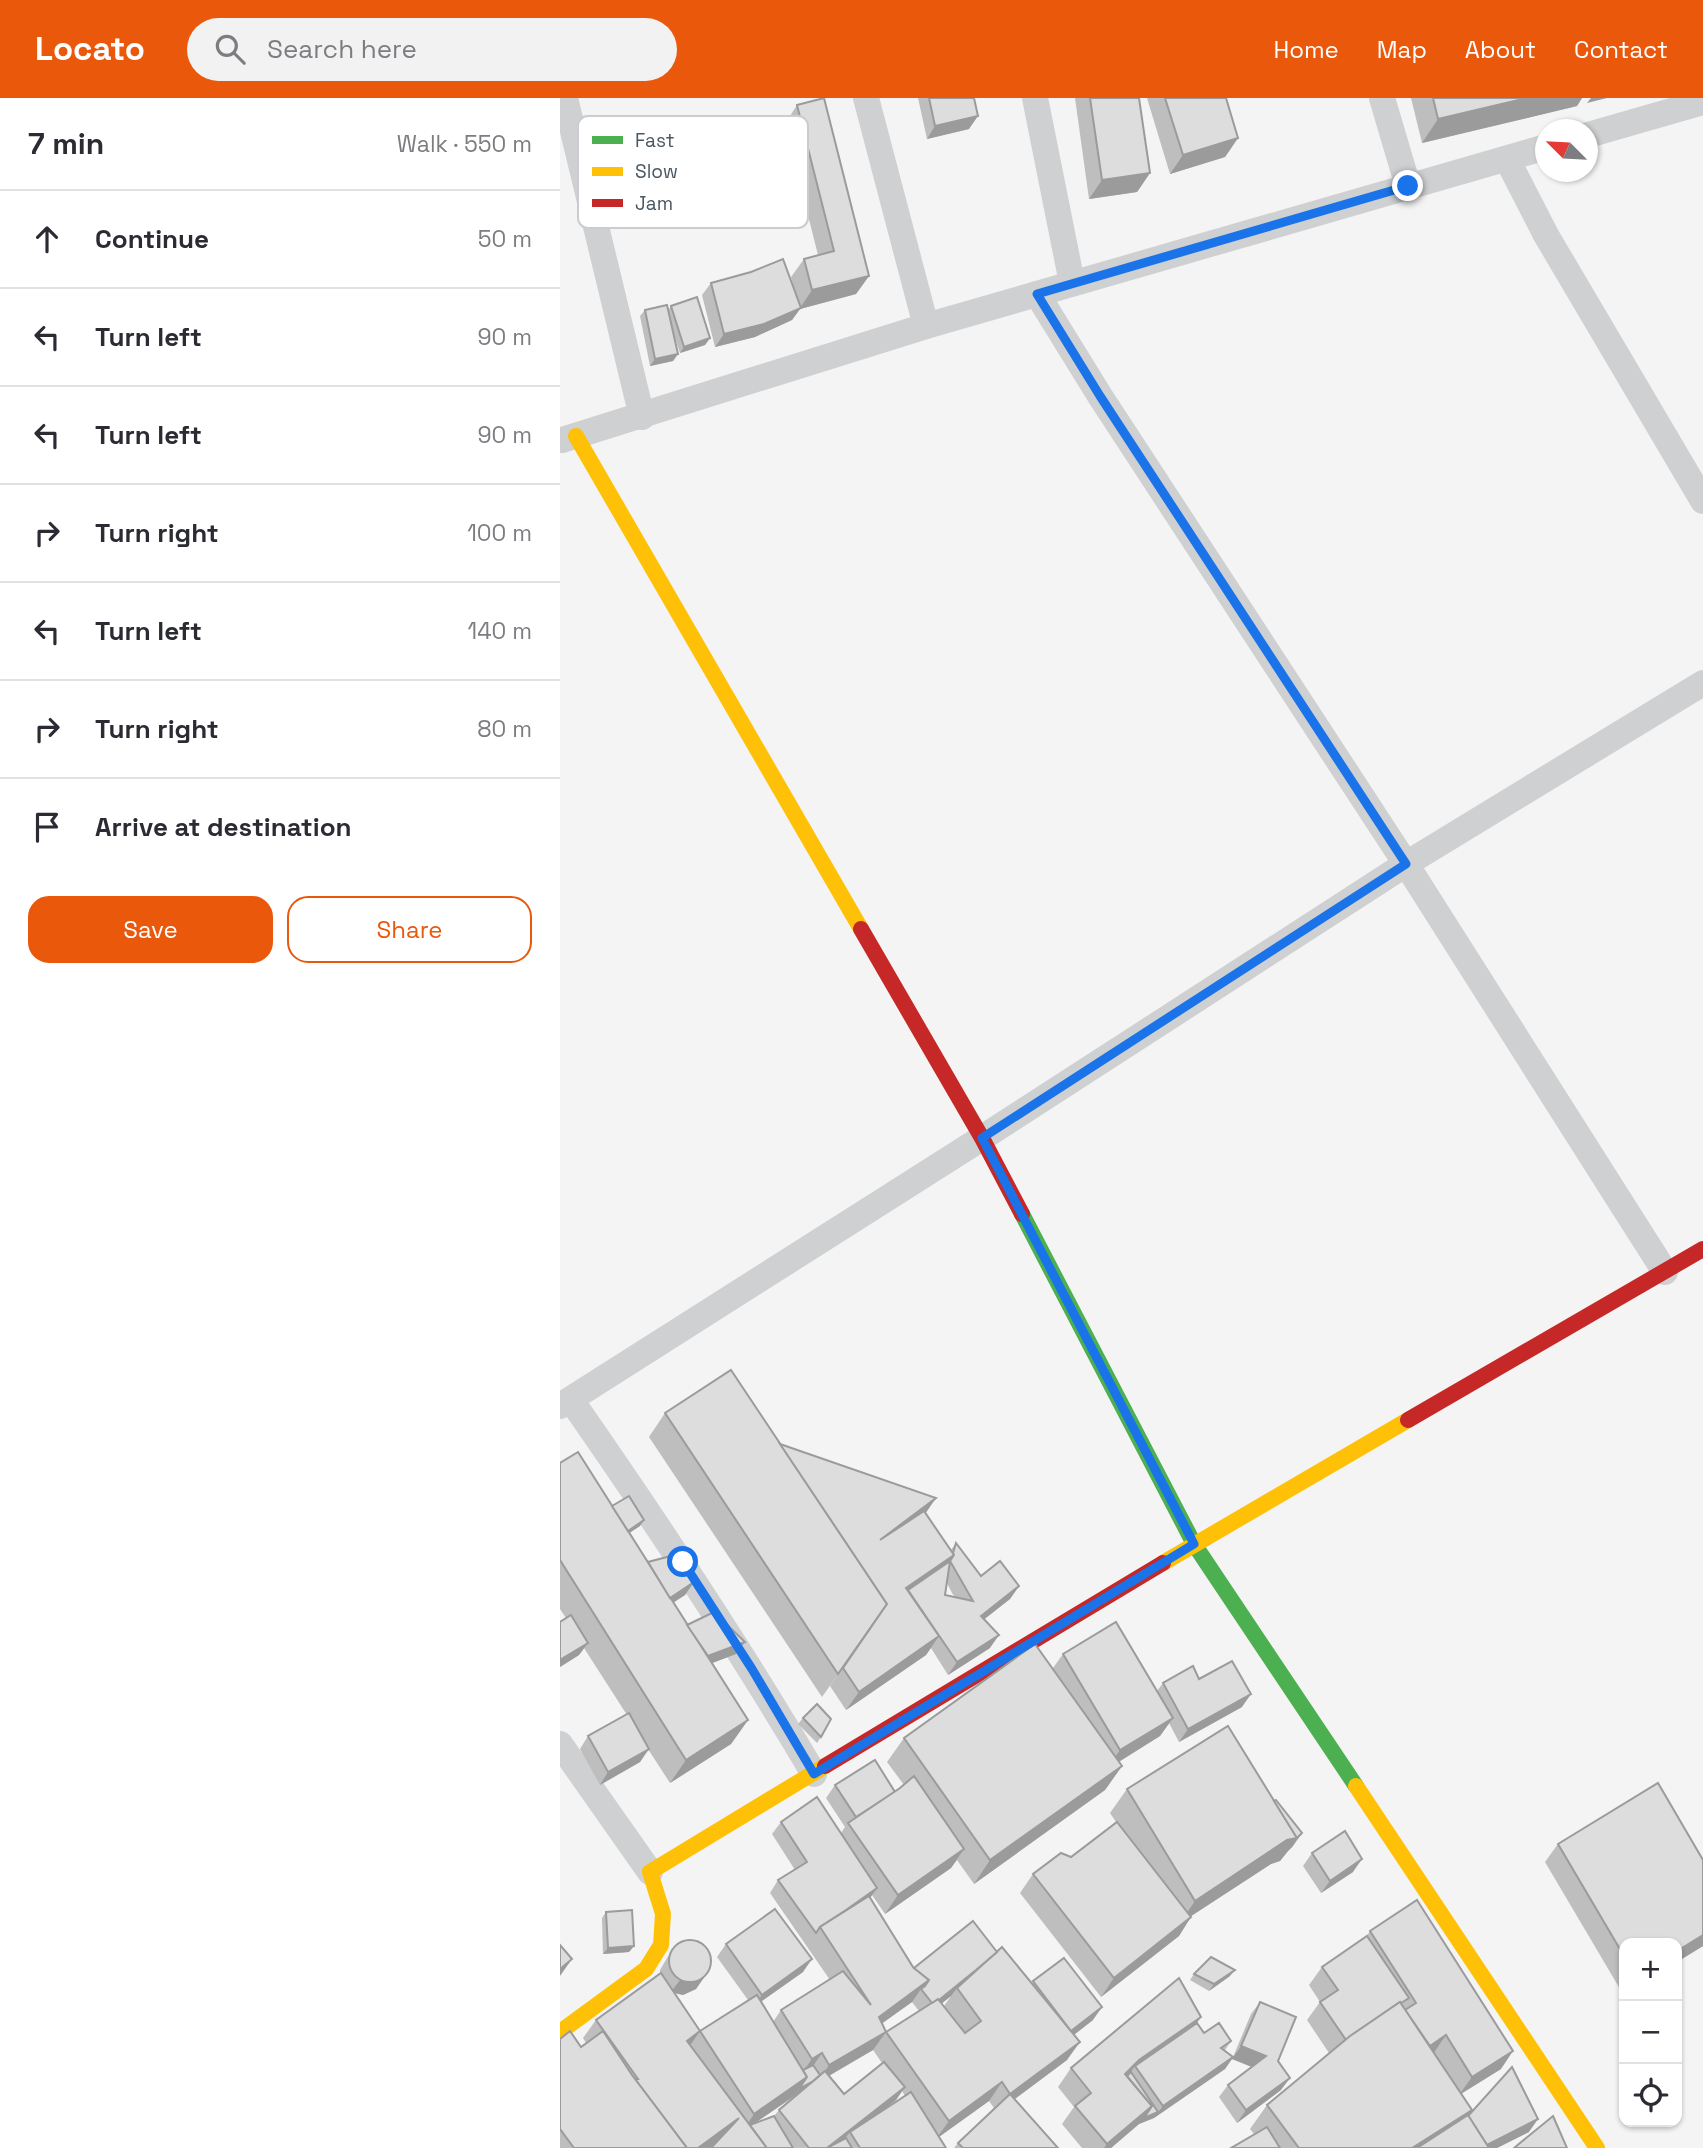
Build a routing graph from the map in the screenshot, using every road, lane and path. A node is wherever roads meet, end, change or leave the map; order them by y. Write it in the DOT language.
graph roads {
  1 [pos="565,98"];
  2 [pos="866,98"];
  3 [pos="1035,98"];
  4 [pos="1382,98"];
  5 [pos="1703,102"];
  6 [pos="1598,132"];
  7 [pos="1535,150"];
  8 [pos="578,152"];
  9 [pos="1507,159"];
  10 [pos="1408,186"];
  11 [pos="596,228"];
  12 [pos="1072,283"];
  13 [pos="1037,294"];
  14 [pos="926,326"];
  15 [pos="642,417"];
  16 [pos="568,438"];
  17 [pos="1703,501"];
  18 [pos="1703,683"];
  19 [pos="1406,864"];
  20 [pos="982,1138"];
  21 [pos="1703,1249"];
  22 [pos="1665,1272"];
  23 [pos="566,1403"];
  24 [pos="1194,1544"];
  25 [pos="560,1744"];
  26 [pos="814,1774"];
  27 [pos="650,1872"];
  28 [pos="560,2032"];
  29 [pos="1597,2148"];
  1 -- 8 [label="street"];
  2 -- 14 [label="street"];
  3 -- 12 [label="street"];
  4 -- 10 [label="street"];
  5 -- 6 [label="street"];
  7 -- 9 [label="street"];
  9 -- 10 [label="street"];
  9 -- 17 [label="street"];
  10 -- 12 [label="street"];
  11 -- 15 [label="street"];
  12 -- 13 [label="street"];
  13 -- 14 [label="street"];
  13 -- 19 [label="street"];
  14 -- 15 [label="street"];
  15 -- 16 [label="street"];
  16 -- 20 [label="street"];
  18 -- 19 [label="street"];
  19 -- 20 [label="street"];
  19 -- 22 [label="street"];
  20 -- 23 [label="street"];
  20 -- 24 [label="street"];
  21 -- 22 [label="street"];
  22 -- 24 [label="street"];
  23 -- 26 [label="street"];
  24 -- 26 [label="street"];
  24 -- 29 [label="street"];
  25 -- 27 [label="street"];
  26 -- 27 [label="street"];
  27 -- 28 [label="street"];
}
